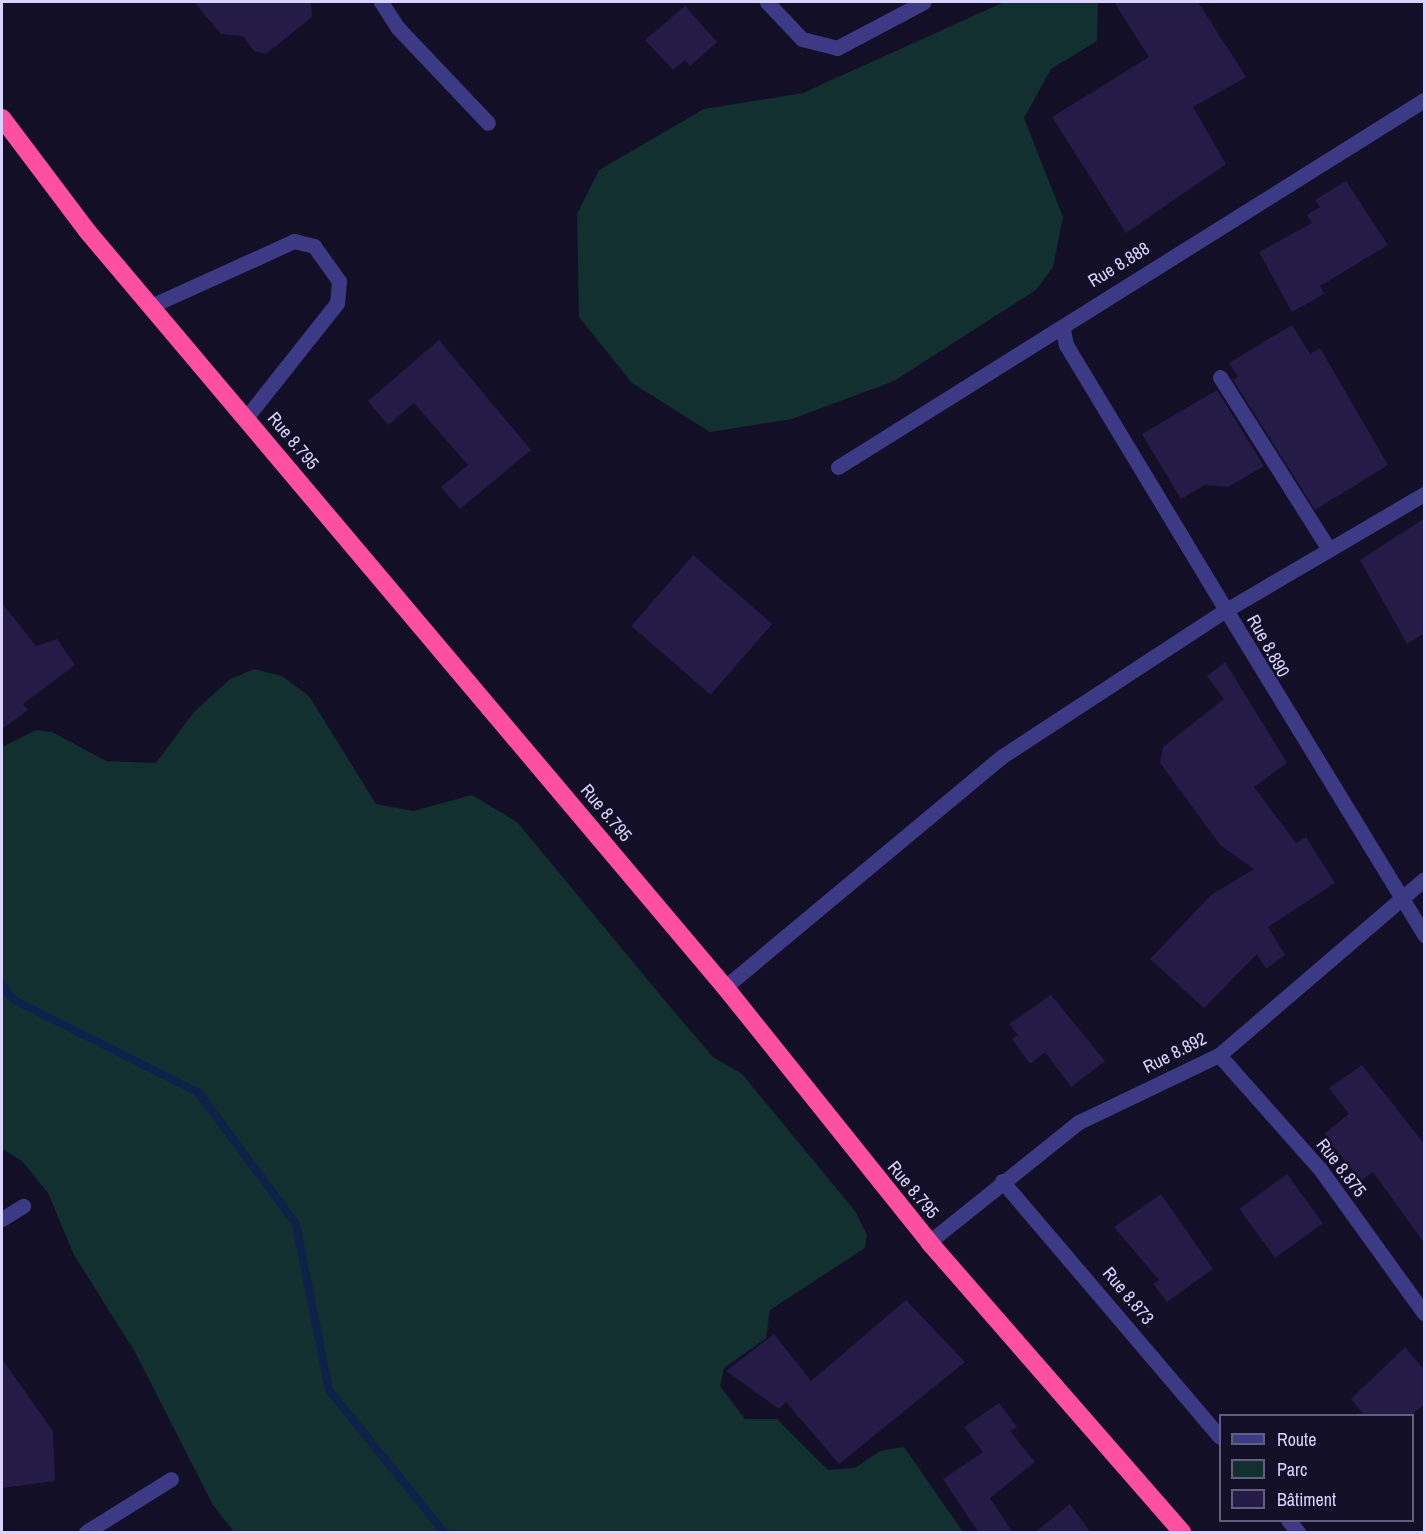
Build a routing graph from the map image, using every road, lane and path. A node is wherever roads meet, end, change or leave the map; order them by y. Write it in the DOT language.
graph roads {
  1 [pos="381,2"];
  2 [pos="767,2"];
  3 [pos="924,2"];
  4 [pos="1425,100"];
  5 [pos="2,118"];
  6 [pos="488,123"];
  7 [pos="153,305"];
  8 [pos="1063,330"];
  9 [pos="1220,377"];
  10 [pos="246,418"];
  11 [pos="838,467"];
  12 [pos="1425,494"];
  13 [pos="1328,548"];
  14 [pos="1226,610"];
  15 [pos="1425,879"];
  16 [pos="1398,897"];
  17 [pos="1425,934"];
  18 [pos="725,987"];
  19 [pos="1218,1054"];
  20 [pos="1002,1181"];
  21 [pos="23,1206"];
  22 [pos="2,1219"];
  23 [pos="929,1242"];
  24 [pos="1425,1313"];
  25 [pos="1219,1435"];
  26 [pos="171,1479"];
  27 [pos="86,1533"];
  28 [pos="1182,1533"];
  1 -- 6 [label="street"];
  2 -- 3 [label="street"];
  4 -- 8 [label="street, Rue 8.888"];
  5 -- 7 [label="highway, Rue 8.795"];
  7 -- 10 [label="highway, Rue 8.795"];
  7 -- 10 [label="street"];
  8 -- 11 [label="street, Rue 8.888"];
  8 -- 14 [label="street"];
  9 -- 13 [label="street"];
  10 -- 18 [label="highway, Rue 8.795"];
  12 -- 13 [label="street, Rue 8.890"];
  13 -- 14 [label="street, Rue 8.890"];
  14 -- 16 [label="street, Rue 8.890"];
  14 -- 18 [label="street"];
  15 -- 16 [label="street, Rue 8.892"];
  16 -- 17 [label="street, Rue 8.890"];
  16 -- 19 [label="street, Rue 8.892"];
  18 -- 23 [label="highway, Rue 8.795"];
  19 -- 20 [label="street, Rue 8.892"];
  19 -- 24 [label="street, Rue 8.875"];
  20 -- 23 [label="street, Rue 8.892"];
  20 -- 25 [label="street, Rue 8.873"];
  21 -- 22 [label="street"];
  23 -- 28 [label="highway, Rue 8.795"];
  26 -- 27 [label="street"];
}
